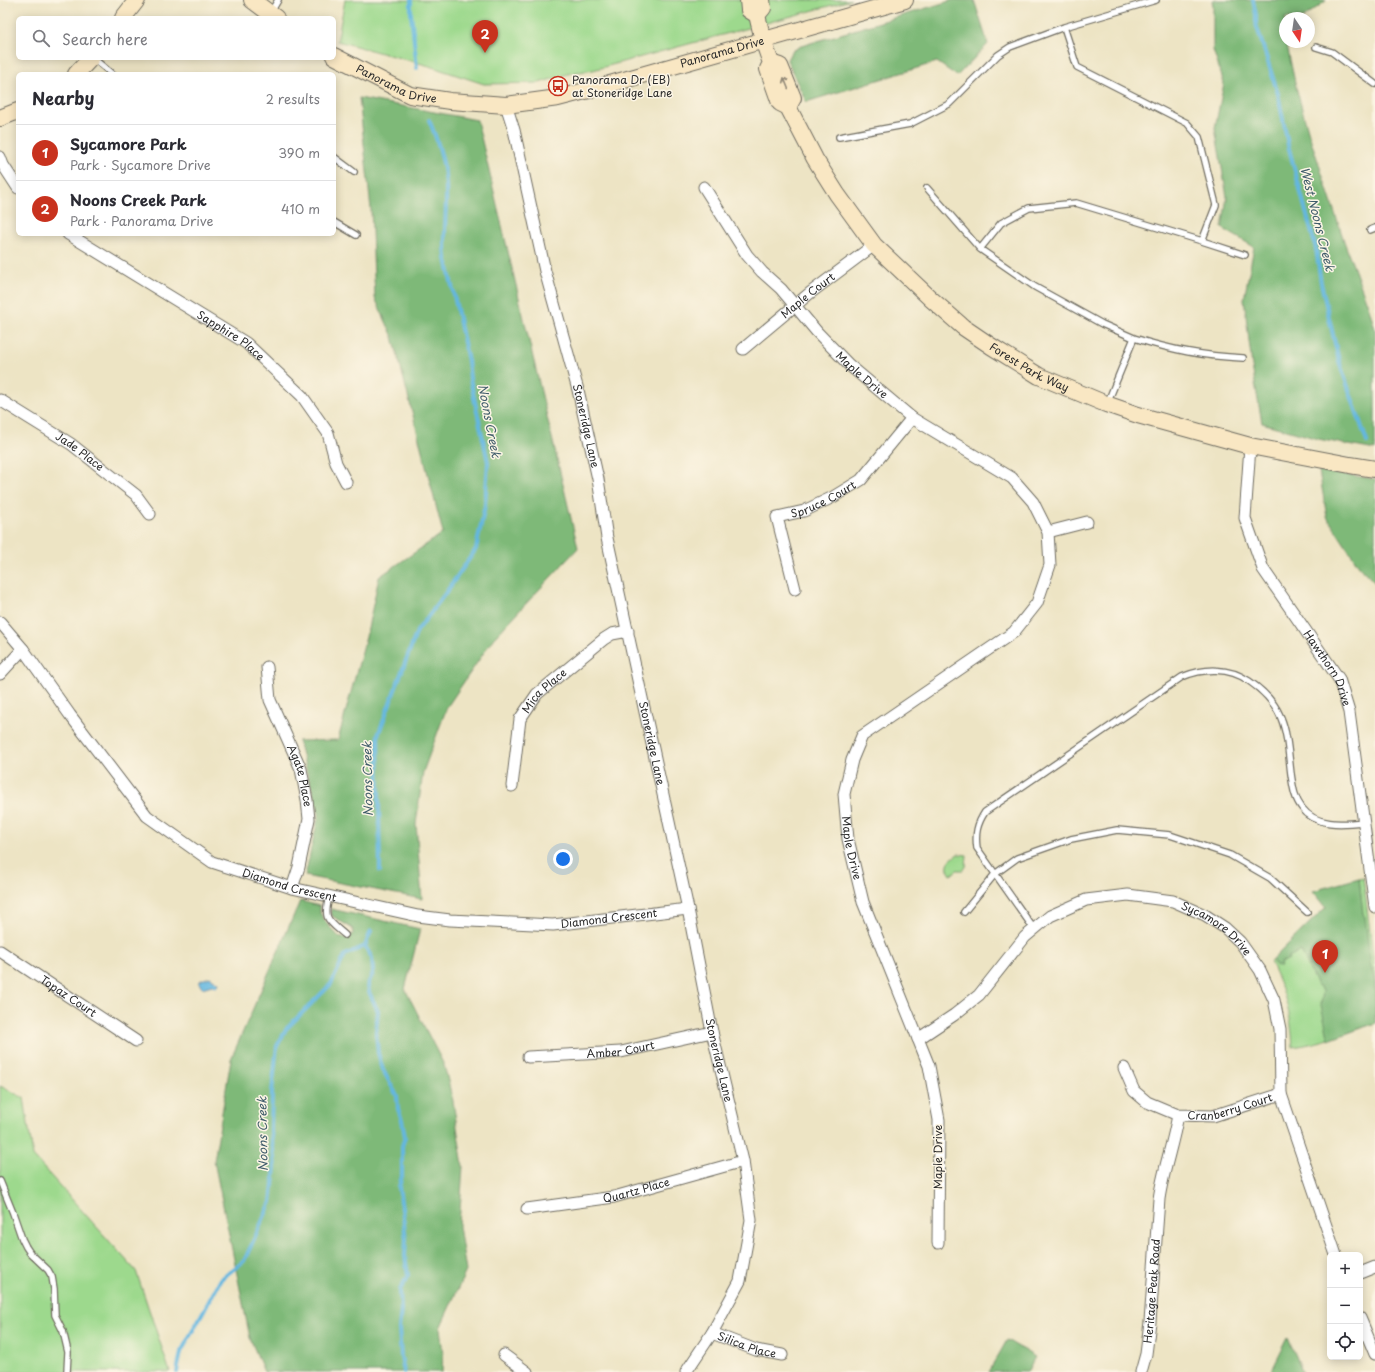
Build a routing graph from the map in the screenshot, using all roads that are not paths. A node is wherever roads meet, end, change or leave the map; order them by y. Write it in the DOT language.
graph roads {
  1 [pos="137,0"];
  2 [pos="252,0"];
  3 [pos="278,0"];
  4 [pos="748,0"];
  5 [pos="905,0"];
  6 [pos="1156,0"];
  7 [pos="1138,2"];
  8 [pos="759,7"];
  9 [pos="125,16"];
  10 [pos="273,16"];
  11 [pos="1064,27"];
  12 [pos="763,40"];
  13 [pos="1316,47"];
  14 [pos="336,57"];
  15 [pos="90,60"];
  16 [pos="94,60"];
  17 [pos="78,72"];
  18 [pos="110,72"];
  19 [pos="1375,84"];
  20 [pos="506,105"];
  21 [pos="16,112"];
  22 [pos="0,118"];
  23 [pos="839,138"];
  24 [pos="0,158"];
  25 [pos="336,158"];
  26 [pos="354,172"];
  27 [pos="16,185"];
  28 [pos="704,187"];
  29 [pos="927,188"];
  30 [pos="336,223"];
  31 [pos="356,235"];
  32 [pos="71,236"];
  33 [pos="1202,241"];
  34 [pos="874,245"];
  35 [pos="980,248"];
  36 [pos="1245,255"];
  37 [pos="795,306"];
  38 [pos="1134,338"];
  39 [pos="743,349"];
  40 [pos="1243,358"];
  41 [pos="0,400"];
  42 [pos="1106,404"];
  43 [pos="912,418"];
  44 [pos="1250,446"];
  45 [pos="1375,469"];
  46 [pos="346,482"];
  47 [pos="150,514"];
  48 [pos="1087,522"];
  49 [pos="1048,532"];
  50 [pos="795,589"];
  51 [pos="0,622"];
  52 [pos="628,631"];
  53 [pos="23,649"];
  54 [pos="267,667"];
  55 [pos="0,674"];
  56 [pos="512,786"];
  57 [pos="1365,822"];
  58 [pos="995,874"];
  59 [pos="292,888"];
  60 [pos="329,896"];
  61 [pos="1375,907"];
  62 [pos="688,909"];
  63 [pos="964,912"];
  64 [pos="1307,912"];
  65 [pos="1034,929"];
  66 [pos="345,935"];
  67 [pos="0,951"];
  68 [pos="712,1032"];
  69 [pos="918,1039"];
  70 [pos="136,1041"];
  71 [pos="528,1057"];
  72 [pos="1124,1068"];
  73 [pos="1281,1094"];
  74 [pos="1178,1115"];
  75 [pos="743,1161"];
  76 [pos="0,1181"];
  77 [pos="527,1209"];
  78 [pos="1158,1209"];
  79 [pos="938,1243"];
  80 [pos="1335,1252"];
  81 [pos="1375,1267"];
  82 [pos="1363,1272"];
  83 [pos="1362,1324"];
  84 [pos="712,1333"];
  85 [pos="1375,1354"];
  86 [pos="504,1355"];
  87 [pos="782,1355"];
  88 [pos="67,1372"];
  89 [pos="527,1372"];
  90 [pos="686,1372"];
  91 [pos="1141,1372"];
  1 -- 9 [label="street"];
  2 -- 10 [label="street"];
  3 -- 10 [label="lane"];
  4 -- 8 [label="street, Forest Park Way"];
  5 -- 12 [label="street, Panorama Drive"];
  6 -- 7 [label="lane"];
  7 -- 11 [label="lane"];
  8 -- 12 [label="street, Forest Park Way"];
  11 -- 23 [label="lane"];
  11 -- 33 [label="lane"];
  12 -- 20 [label="street, Panorama Drive"];
  12 -- 34 [label="street, Forest Park Way"];
  13 -- 19 [label="lane"];
  14 -- 20 [label="street, Panorama Drive"];
  15 -- 17 [label="street"];
  16 -- 18 [label="lane"];
  20 -- 52 [label="street, Stoneridge Lane"];
  21 -- 22 [label="street"];
  24 -- 27 [label="street"];
  25 -- 26 [label="lane"];
  28 -- 37 [label="street, Maple Drive"];
  29 -- 35 [label="lane"];
  30 -- 31 [label="lane"];
  32 -- 46 [label="street, Sapphire Place"];
  33 -- 35 [label="lane"];
  33 -- 36 [label="lane"];
  34 -- 37 [label="street, Maple Court"];
  34 -- 42 [label="street, Forest Park Way"];
  35 -- 38 [label="lane"];
  37 -- 39 [label="street, Maple Court"];
  37 -- 43 [label="street, Maple Drive"];
  38 -- 40 [label="lane"];
  38 -- 42 [label="lane"];
  41 -- 47 [label="street, Jade Place"];
  42 -- 44 [label="street, Forest Park Way"];
  43 -- 49 [label="street, Maple Drive"];
  43 -- 50 [label="street, Spruce Court"];
  44 -- 45 [label="street, Forest Park Way"];
  44 -- 57 [label="street, Hawthorn Drive"];
  48 -- 49 [label="street"];
  49 -- 69 [label="street, Maple Drive"];
  51 -- 53 [label="street, Diamond Crescent"];
  52 -- 56 [label="street, Mica Place"];
  52 -- 62 [label="street, Stoneridge Lane"];
  53 -- 55 [label="street"];
  53 -- 59 [label="street, Diamond Crescent"];
  54 -- 59 [label="street, Agate Place"];
  57 -- 58 [label="lane"];
  57 -- 61 [label="street, Hawthorn Drive"];
  58 -- 63 [label="lane"];
  58 -- 64 [label="lane"];
  58 -- 65 [label="lane"];
  59 -- 60 [label="street, Diamond Crescent"];
  60 -- 62 [label="street, Diamond Crescent"];
  60 -- 66 [label="lane"];
  62 -- 68 [label="street, Stoneridge Lane"];
  65 -- 69 [label="street, Sycamore Drive"];
  65 -- 73 [label="street, Sycamore Drive"];
  67 -- 70 [label="street, Topaz Court"];
  68 -- 71 [label="street, Amber Court"];
  68 -- 75 [label="street, Stoneridge Lane"];
  69 -- 79 [label="street, Maple Drive"];
  72 -- 74 [label="street, Cranberry Court"];
  73 -- 74 [label="street, Cranberry Court"];
  73 -- 80 [label="street, Sycamore Drive"];
  74 -- 78 [label="street, Cranberry Court"];
  75 -- 77 [label="street, Quartz Place"];
  75 -- 84 [label="street, Stoneridge Lane"];
  76 -- 88 [label="lane"];
  78 -- 91 [label="street, Heritage Peak Road"];
  81 -- 82 [label="street"];
  83 -- 85 [label="street"];
  84 -- 87 [label="street, Silica Place"];
  84 -- 90 [label="street, Stoneridge Lane"];
  86 -- 89 [label="street"];
}
